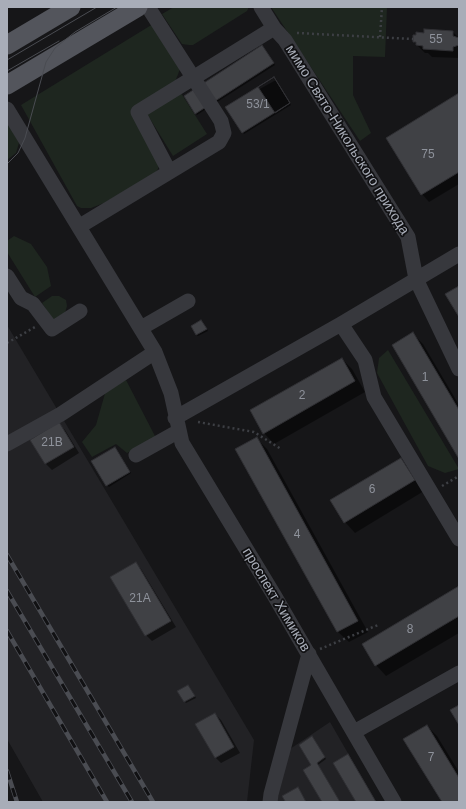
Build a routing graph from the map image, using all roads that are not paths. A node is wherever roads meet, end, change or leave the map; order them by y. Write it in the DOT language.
graph roads {
  1 [pos="72,7"];
  2 [pos="138,7"];
  3 [pos="148,7"];
  4 [pos="261,7"];
  5 [pos="274,28"];
  6 [pos="7,45"];
  7 [pos="193,78"];
  8 [pos="7,85"];
  9 [pos="7,109"];
  10 [pos="169,172"];
  11 [pos="80,226"];
  12 [pos="459,254"];
  13 [pos="7,276"];
  14 [pos="416,279"];
  15 [pos="188,301"];
  16 [pos="80,311"];
  17 [pos="341,324"];
  18 [pos="141,328"];
  19 [pos="155,352"];
  20 [pos="459,369"];
  21 [pos="177,424"];
  22 [pos="7,444"];
  23 [pos="136,455"];
  24 [pos="459,539"];
  25 [pos="309,654"];
  26 [pos="459,673"];
  27 [pos="354,732"];
  28 [pos="270,802"];
  29 [pos="394,802"];
  1 -- 6 [label="main road"];
  2 -- 8 [label="main road"];
  3 -- 7 [label="street"];
  4 -- 5 [label="street, мимо Свято-Никольского прихода"];
  5 -- 7 [label="street"];
  5 -- 14 [label="street, мимо Свято-Никольского прихода"];
  7 -- 10 [label="street"];
  7 -- 10 [label="street"];
  9 -- 11 [label="street, проспект Химиков"];
  10 -- 11 [label="street"];
  11 -- 18 [label="street, проспект Химиков"];
  12 -- 14 [label="street"];
  13 -- 16 [label="street"];
  14 -- 17 [label="street"];
  14 -- 20 [label="street, мимо Свято-Никольского прихода"];
  15 -- 18 [label="street"];
  17 -- 21 [label="street"];
  17 -- 24 [label="street"];
  18 -- 19 [label="street, проспект Химиков"];
  19 -- 21 [label="street, проспект Химиков"];
  19 -- 22 [label="street"];
  21 -- 23 [label="street"];
  21 -- 25 [label="street, проспект Химиков"];
  25 -- 27 [label="street, проспект Химиков"];
  25 -- 28 [label="street"];
  26 -- 27 [label="street"];
  27 -- 29 [label="street, проспект Химиков"];
}
